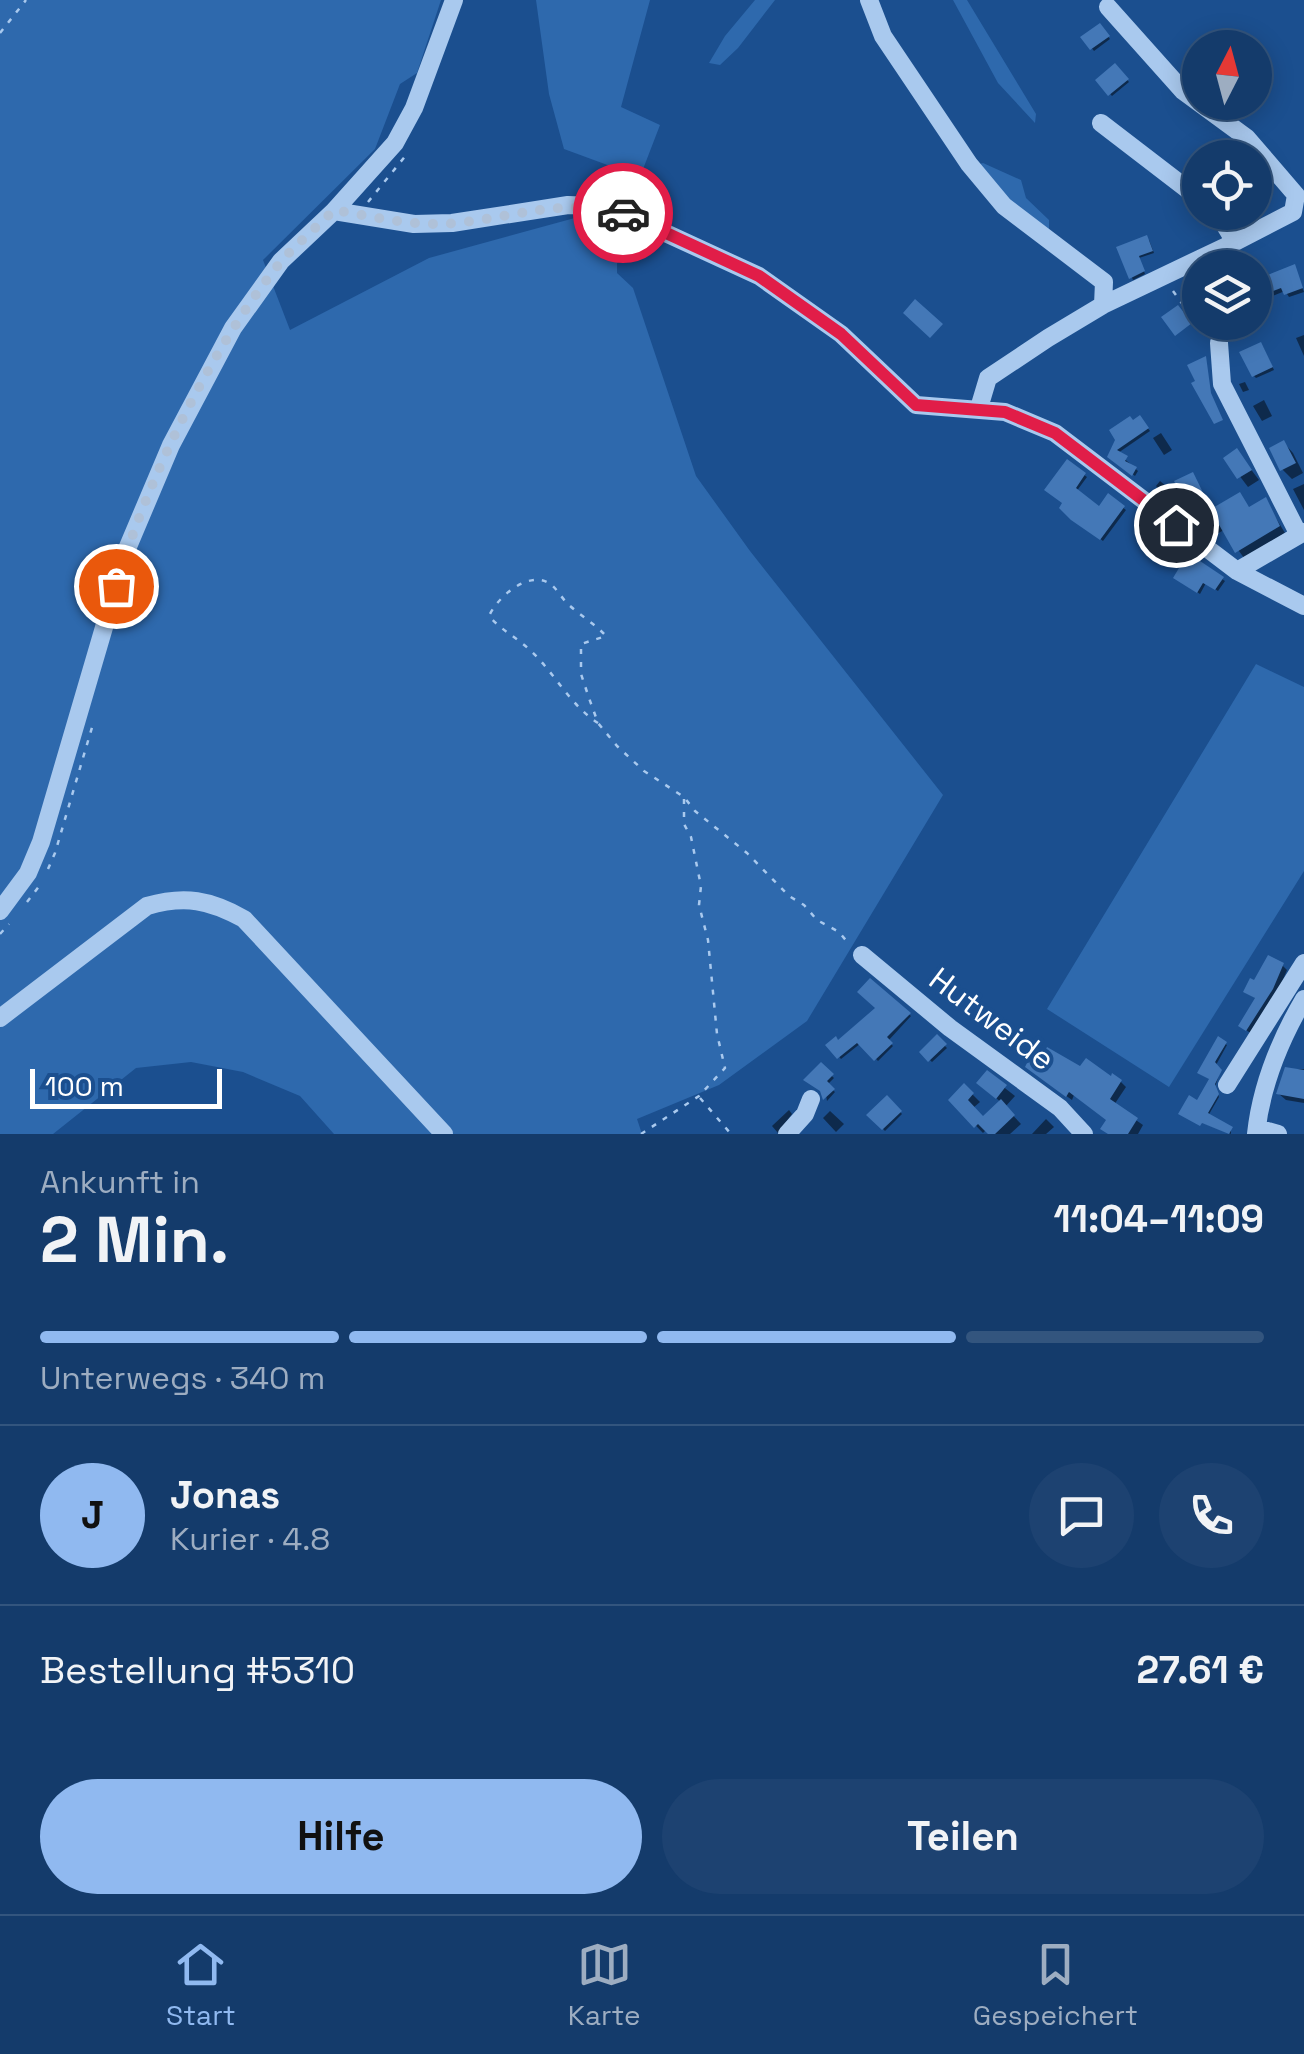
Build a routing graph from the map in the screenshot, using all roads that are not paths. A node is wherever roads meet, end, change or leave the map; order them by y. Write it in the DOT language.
graph roads {
  1 [pos="454,0"];
  2 [pos="869,0"];
  3 [pos="1108,7"];
  4 [pos="1101,123"];
  5 [pos="1182,185"];
  6 [pos="334,210"];
  7 [pos="1228,230"];
  8 [pos="1235,242"];
  9 [pos="1103,305"];
  10 [pos="1219,343"];
  11 [pos="979,408"];
  12 [pos="1302,533"];
  13 [pos="1238,572"];
  14 [pos="1304,606"];
  15 [pos="6,915"];
  16 [pos="862,954"];
  17 [pos="1304,963"];
  18 [pos="1304,999"];
  19 [pos="0,1018"];
  20 [pos="1227,1085"];
  21 [pos="811,1099"];
  22 [pos="1256,1131"];
  23 [pos="444,1134"];
  24 [pos="788,1134"];
  25 [pos="1084,1134"];
  26 [pos="1278,1134"];
  1 -- 6 [label="street"];
  2 -- 9 [label="street"];
  3 -- 8 [label="street"];
  4 -- 5 [label="street"];
  6 -- 11 [label="street"];
  6 -- 15 [label="street"];
  7 -- 8 [label="street"];
  8 -- 9 [label="street"];
  9 -- 11 [label="street"];
  10 -- 12 [label="street"];
  11 -- 13 [label="street"];
  12 -- 13 [label="street"];
  13 -- 14 [label="street"];
  16 -- 25 [label="street, Hutweide"];
  17 -- 20 [label="street"];
  18 -- 22 [label="street"];
  19 -- 23 [label="street"];
  21 -- 24 [label="street"];
  22 -- 26 [label="street"];
}
